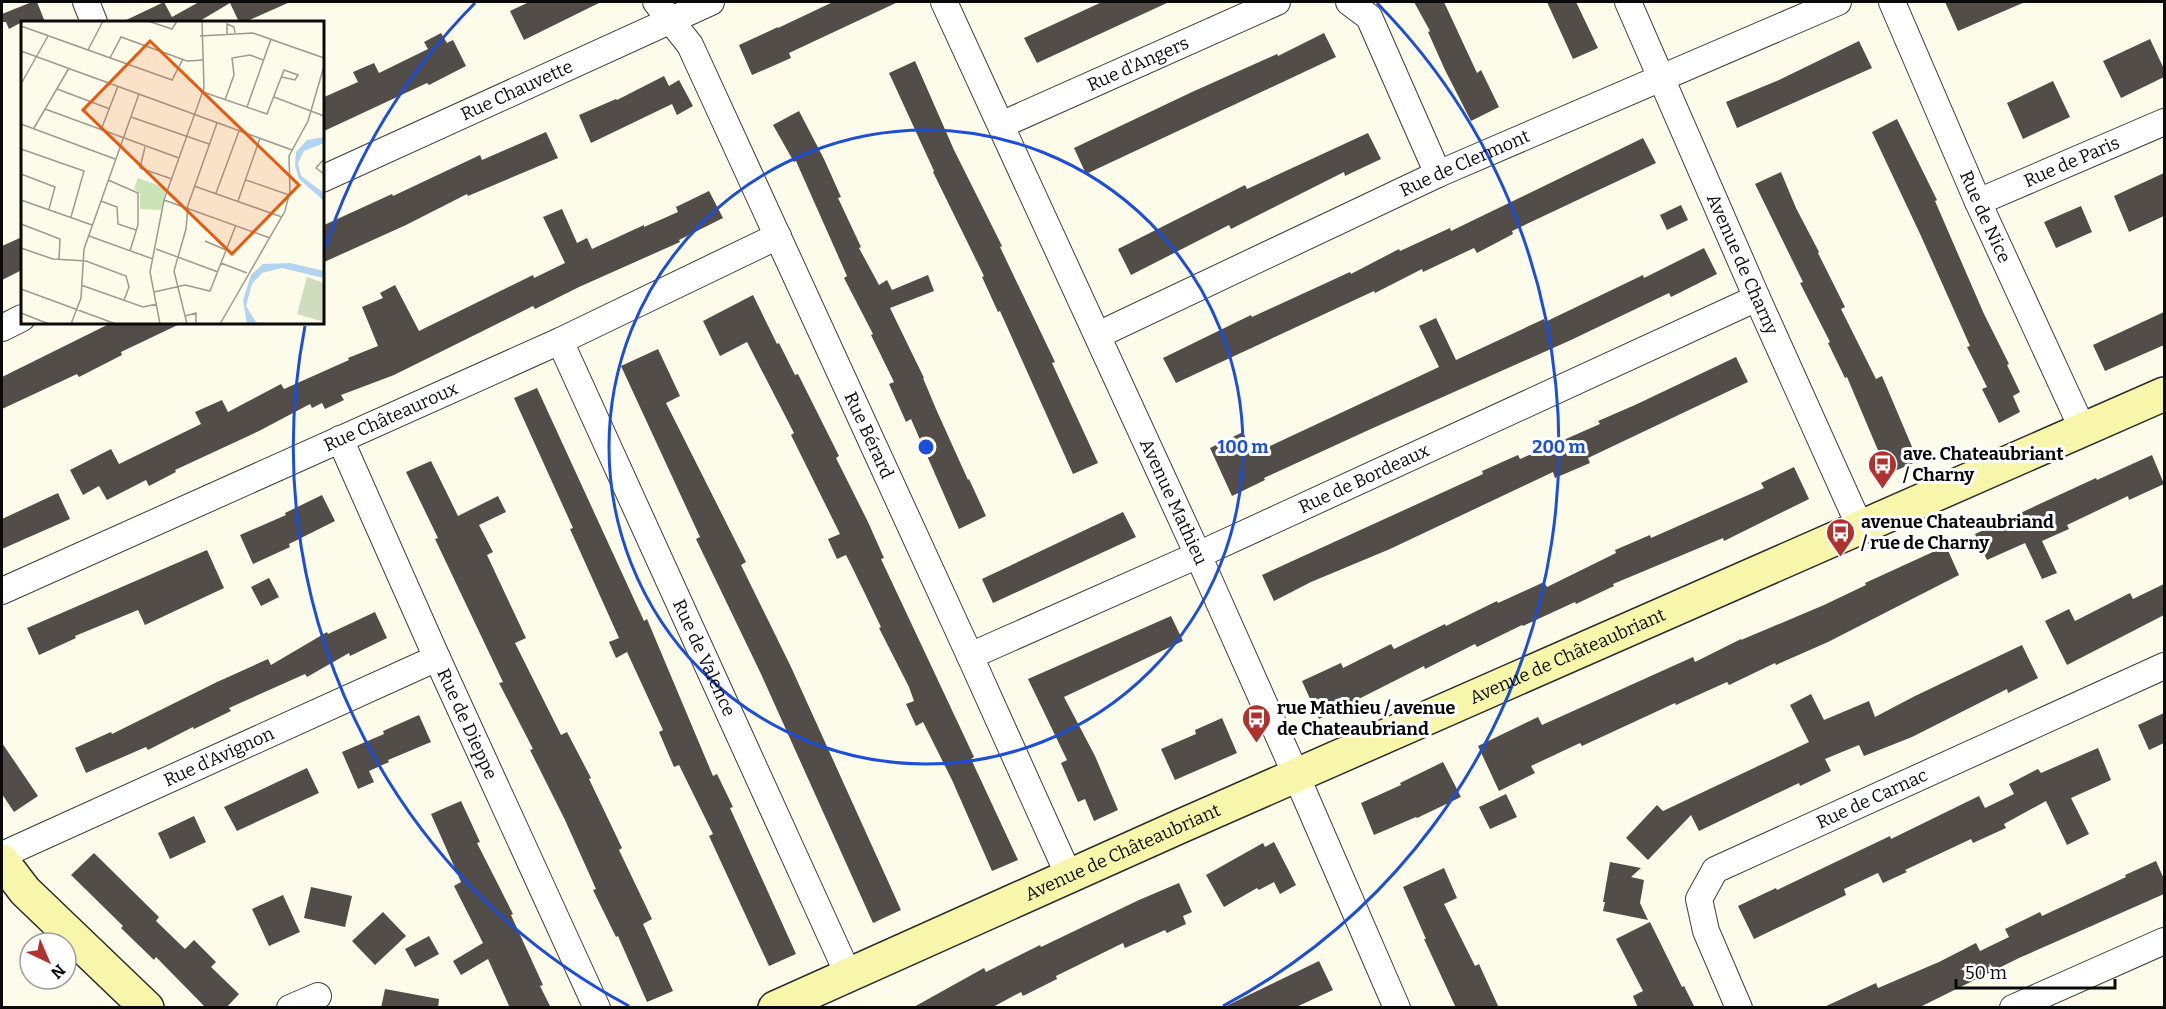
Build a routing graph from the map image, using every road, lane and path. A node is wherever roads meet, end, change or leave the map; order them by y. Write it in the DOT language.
graph roads {
  1 [pos="86,2"];
  2 [pos="711,2"];
  3 [pos="944,2"];
  4 [pos="1277,2"];
  5 [pos="1349,2"];
  6 [pos="1628,2"];
  7 [pos="1838,2"];
  8 [pos="1892,2"];
  9 [pos="664,11"];
  10 [pos="94,21"];
  11 [pos="1662,77"];
  12 [pos="2164,122"];
  13 [pos="1001,125"];
  14 [pos="1438,174"];
  15 [pos="324,178"];
  16 [pos="1978,202"];
  17 [pos="778,236"];
  18 [pos="1757,298"];
  19 [pos="21,318"];
  20 [pos="2,328"];
  21 [pos="1098,334"];
  22 [pos="560,341"];
  23 [pos="2164,394"];
  24 [pos="2083,430"];
  25 [pos="340,439"];
  26 [pos="1860,527"];
  27 [pos="1198,555"];
  28 [pos="2,591"];
  29 [pos="970,656"];
  30 [pos="437,658"];
  31 [pos="2164,666"];
  32 [pos="1296,775"];
  33 [pos="2,855"];
  34 [pos="2,861"];
  35 [pos="1069,876"];
  36 [pos="2164,941"];
  37 [pos="848,974"];
  38 [pos="318,996"];
  39 [pos="147,1008"];
  40 [pos="290,1008"];
  41 [pos="597,1008"];
  42 [pos="775,1008"];
  43 [pos="1396,1008"];
  44 [pos="1739,1008"];
  45 [pos="2013,1008"];
  1 -- 10 [label="street"];
  2 -- 9 [label="street, Rue Chauvette"];
  3 -- 13 [label="street, Avenue Mathieu"];
  4 -- 13 [label="street, Rue d'Angers"];
  5 -- 14 [label="street"];
  6 -- 11 [label="street, Avenue de Charny"];
  7 -- 11 [label="street, Rue de Clermont"];
  8 -- 16 [label="street, Rue de Nice"];
  9 -- 15 [label="street, Rue Chauvette"];
  9 -- 17 [label="street, Rue Bérard"];
  11 -- 14 [label="street, Rue de Clermont"];
  11 -- 18 [label="street, Avenue de Charny"];
  12 -- 16 [label="street, Rue de Paris"];
  13 -- 21 [label="street, Avenue Mathieu"];
  14 -- 21 [label="street, Rue de Clermont"];
  16 -- 24 [label="street, Rue de Nice"];
  17 -- 22 [label="street, Rue Châteauroux"];
  17 -- 29 [label="street, Rue Bérard"];
  18 -- 26 [label="street, Avenue de Charny"];
  18 -- 27 [label="street, Rue de Bordeaux"];
  19 -- 20 [label="street"];
  21 -- 27 [label="street, Avenue Mathieu"];
  22 -- 25 [label="street, Rue Châteauroux"];
  22 -- 37 [label="street, Rue de Valence"];
  23 -- 24 [label="street, Avenue de Châteaubriant"];
  24 -- 26 [label="street, Avenue de Châteaubriant"];
  25 -- 28 [label="street, Rue Châteauroux"];
  25 -- 30 [label="street, Rue de Dieppe"];
  26 -- 32 [label="street, Avenue de Châteaubriant"];
  27 -- 29 [label="street, Rue de Bordeaux"];
  27 -- 32 [label="street, Avenue Mathieu"];
  29 -- 35 [label="street, Rue Bérard"];
  30 -- 33 [label="street, Rue d'Avignon"];
  30 -- 41 [label="street, Rue de Dieppe"];
  31 -- 44 [label="street, Rue de Carnac"];
  32 -- 35 [label="street, Avenue de Châteaubriant"];
  32 -- 43 [label="street, Avenue Mathieu"];
  34 -- 39 [label="street"];
  35 -- 37 [label="street, Avenue de Châteaubriant"];
  36 -- 45 [label="street"];
  37 -- 42 [label="street, Avenue de Châteaubriant"];
  38 -- 40 [label="street"];
}
